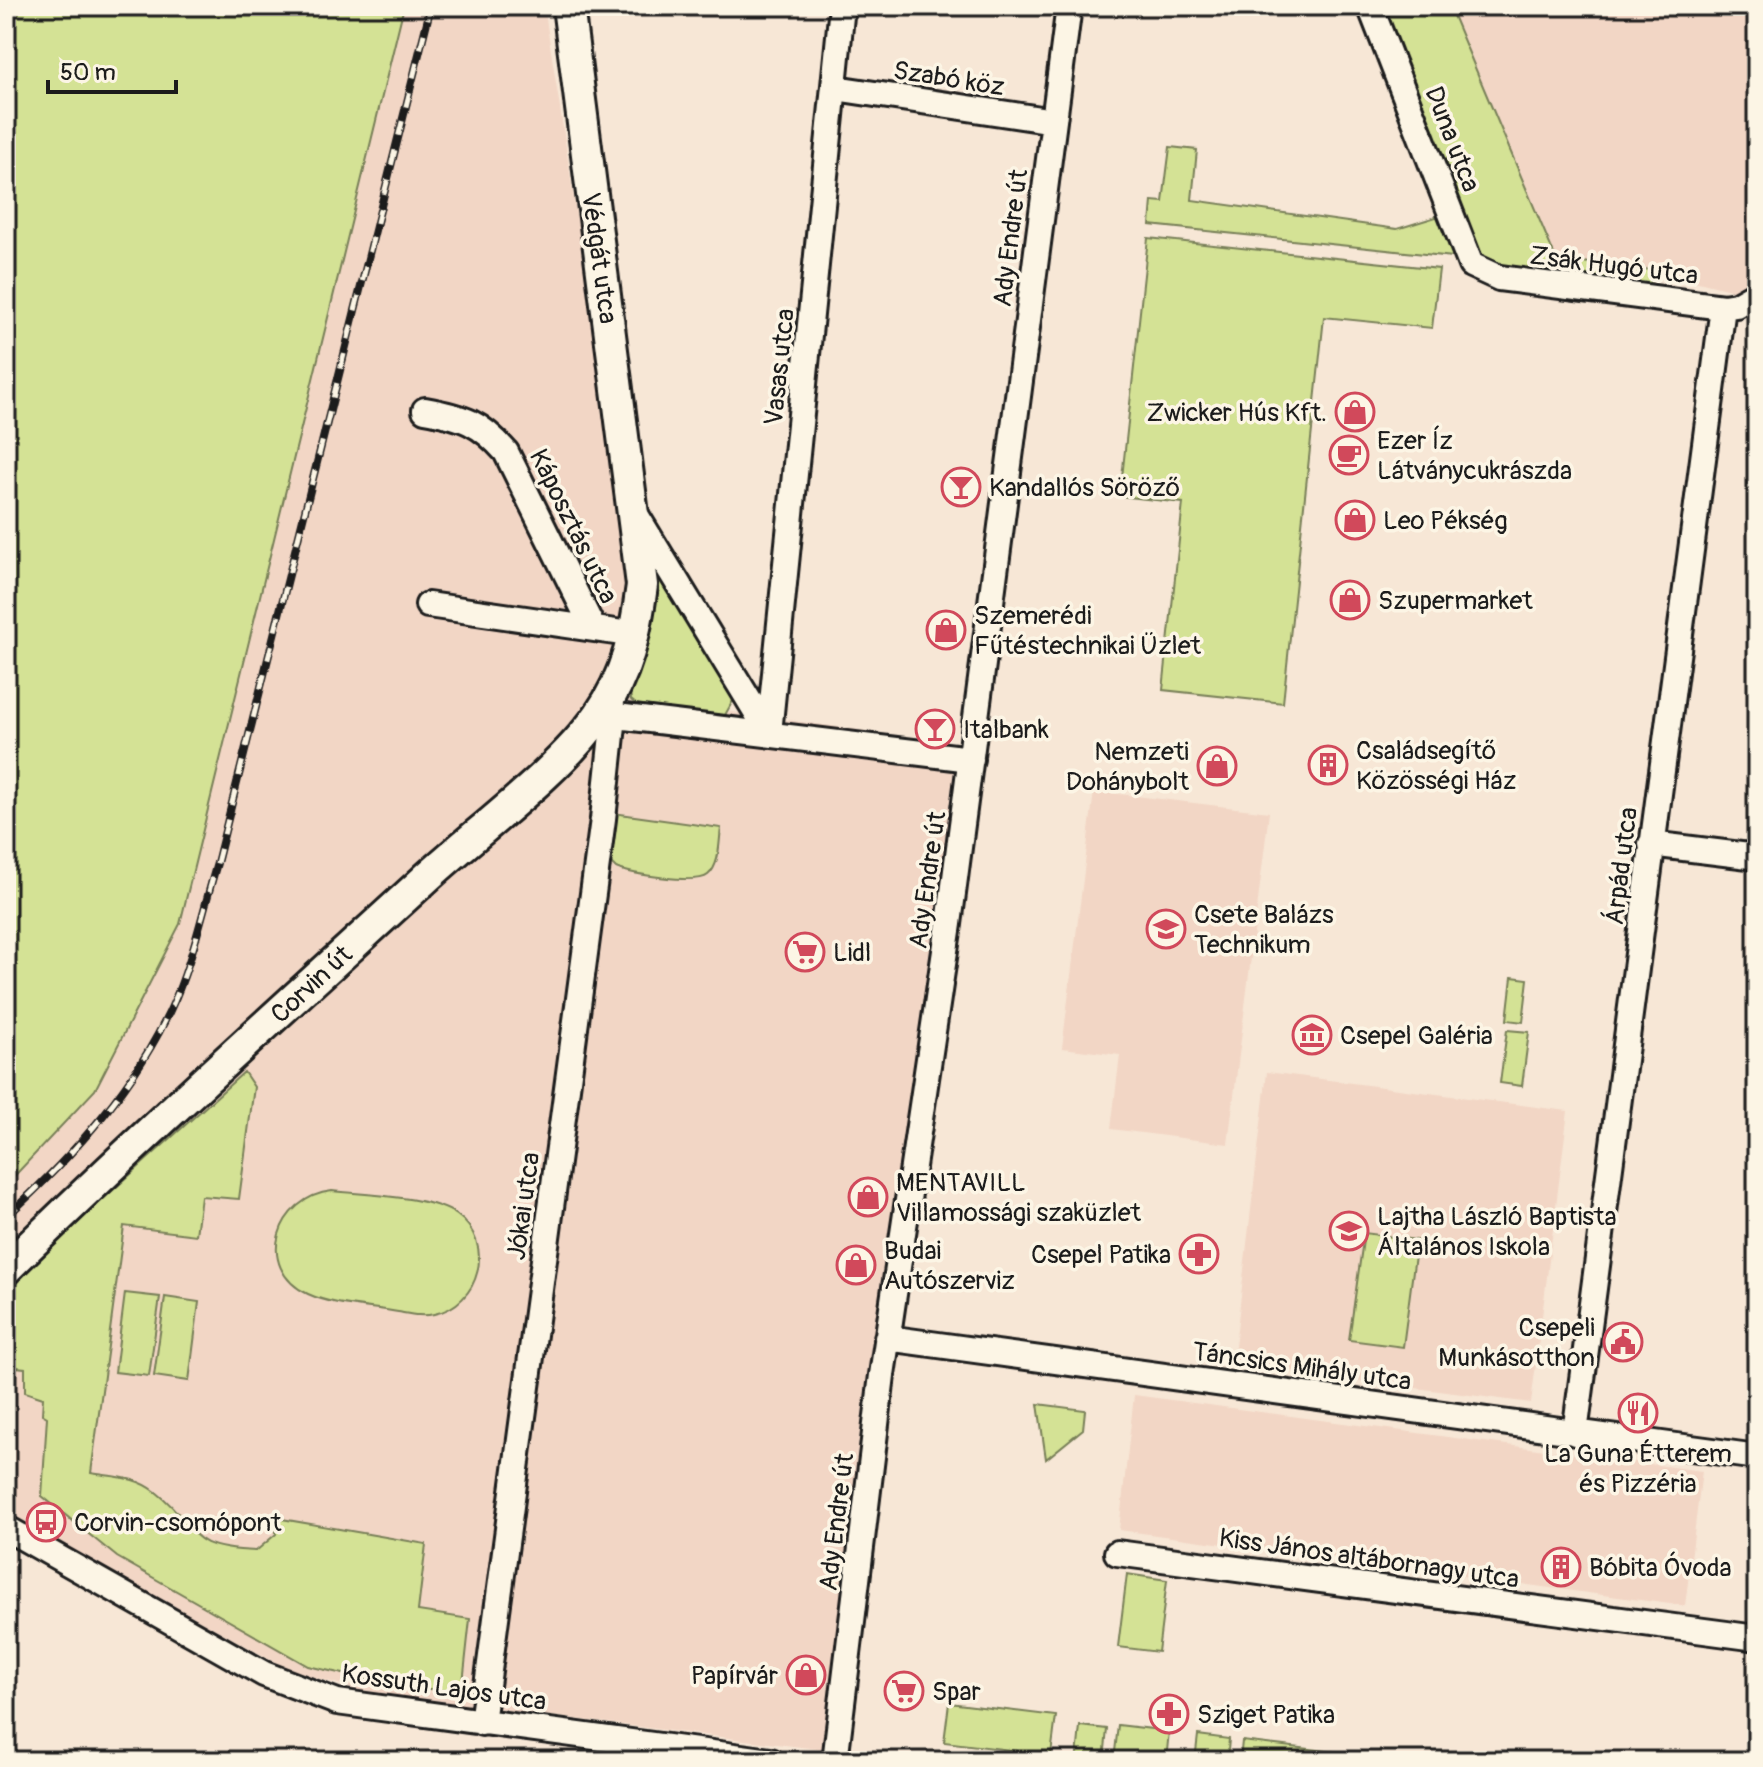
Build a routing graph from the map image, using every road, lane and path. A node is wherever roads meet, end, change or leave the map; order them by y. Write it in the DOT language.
graph roads {
  1 [pos="568,6"];
  2 [pos="842,6"];
  3 [pos="1069,6"];
  4 [pos="1370,6"];
  5 [pos="835,88"];
  6 [pos="1054,121"];
  7 [pos="1499,278"];
  8 [pos="1757,293"];
  9 [pos="1723,307"];
  10 [pos="425,410"];
  11 [pos="634,511"];
  12 [pos="428,605"];
  13 [pos="593,628"];
  14 [pos="636,635"];
  15 [pos="608,709"];
  16 [pos="769,733"];
  17 [pos="971,759"];
  18 [pos="1651,844"];
  19 [pos="1757,857"];
  20 [pos="6,1269"];
  21 [pos="887,1338"];
  22 [pos="1575,1433"];
  23 [pos="1757,1457"];
  24 [pos="6,1528"];
  25 [pos="1117,1553"];
  26 [pos="1757,1638"];
  27 [pos="482,1723"];
  28 [pos="771,1761"];
  29 [pos="835,1761"];
  1 -- 11 [label="main road, Védgát utca"];
  2 -- 5 [label="street, Vasas utca"];
  3 -- 6 [label="street, Ady Endre út"];
  4 -- 7 [label="street, Duna utca"];
  5 -- 6 [label="street, Szabó köz"];
  5 -- 16 [label="street, Vasas utca"];
  6 -- 17 [label="street, Ady Endre út"];
  7 -- 9 [label="street, Zsák Hugó utca"];
  8 -- 9 [label="street"];
  9 -- 18 [label="street, Árpád utca"];
  10 -- 13 [label="street, Káposztás utca"];
  11 -- 14 [label="main road, Védgát utca"];
  11 -- 16 [label="street, Védgát utca"];
  12 -- 13 [label="street"];
  13 -- 14 [label="street, Káposztás utca"];
  14 -- 15 [label="main road, Védgát utca"];
  15 -- 16 [label="street"];
  15 -- 20 [label="main road, Corvin út"];
  15 -- 27 [label="street, Jókai utca"];
  16 -- 17 [label="street"];
  17 -- 21 [label="street, Ady Endre út"];
  18 -- 19 [label="street"];
  18 -- 22 [label="street, Árpád utca"];
  21 -- 22 [label="street, Táncsics Mihály utca"];
  21 -- 29 [label="street, Ady Endre út"];
  22 -- 23 [label="street, Táncsics Mihály utca"];
  24 -- 27 [label="street, Kossuth Lajos utca"];
  25 -- 26 [label="street, Kiss János altábornagy utca"];
  27 -- 28 [label="street, Kossuth Lajos utca"];
}
